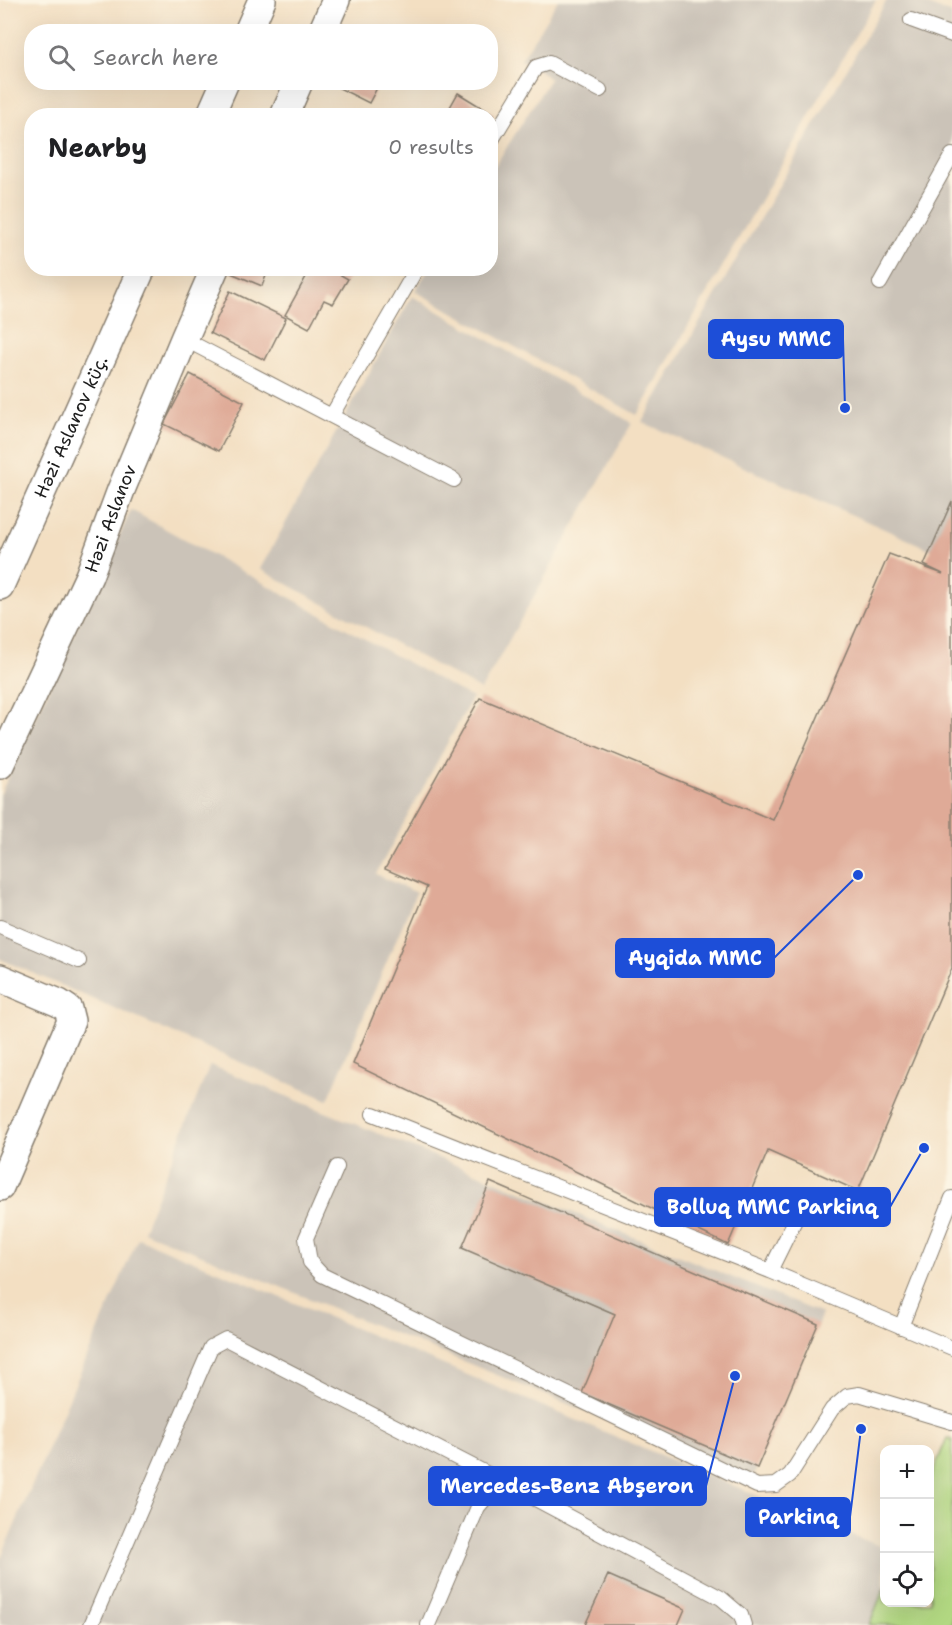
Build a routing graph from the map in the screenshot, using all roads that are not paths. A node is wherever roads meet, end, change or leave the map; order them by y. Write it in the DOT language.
graph roads {
  1 [pos="262,0"];
  2 [pos="336,0"];
  3 [pos="911,20"];
  4 [pos="252,24"];
  5 [pos="326,24"];
  6 [pos="952,34"];
  7 [pos="221,90"];
  8 [pos="295,90"];
  9 [pos="600,90"];
  10 [pos="214,108"];
  11 [pos="288,108"];
  12 [pos="498,130"];
  13 [pos="952,155"];
  14 [pos="138,276"];
  15 [pos="212,276"];
  16 [pos="412,276"];
  17 [pos="880,282"];
  18 [pos="184,339"];
  19 [pos="332,415"];
  20 [pos="454,480"];
  21 [pos="0,586"];
  22 [pos="0,765"];
  23 [pos="0,927"];
  24 [pos="79,961"];
  25 [pos="0,978"];
  26 [pos="373,1114"];
  27 [pos="337,1167"];
  28 [pos="0,1187"];
  29 [pos="806,1198"];
  30 [pos="952,1198"];
  31 [pos="770,1271"];
  32 [pos="901,1327"];
  33 [pos="952,1348"];
  34 [pos="952,1422"];
  35 [pos="513,1487"];
  36 [pos="91,1625"];
  37 [pos="428,1625"];
  38 [pos="744,1625"];
  1 -- 4 [label="street"];
  2 -- 5 [label="street"];
  3 -- 6 [label="lane"];
  7 -- 10 [label="street"];
  8 -- 11 [label="street"];
  9 -- 12 [label="lane"];
  13 -- 17 [label="lane"];
  14 -- 21 [label="street, Həzi Aslanov küç."];
  15 -- 18 [label="street, Həzi Aslanov"];
  16 -- 19 [label="lane"];
  18 -- 19 [label="lane"];
  18 -- 22 [label="street, Həzi Aslanov"];
  19 -- 20 [label="lane"];
  23 -- 24 [label="lane"];
  25 -- 28 [label="street"];
  26 -- 31 [label="lane"];
  27 -- 34 [label="lane"];
  29 -- 31 [label="lane"];
  30 -- 32 [label="lane"];
  31 -- 32 [label="lane"];
  32 -- 33 [label="lane"];
  35 -- 36 [label="lane"];
  35 -- 37 [label="lane"];
  35 -- 38 [label="lane"];
}
